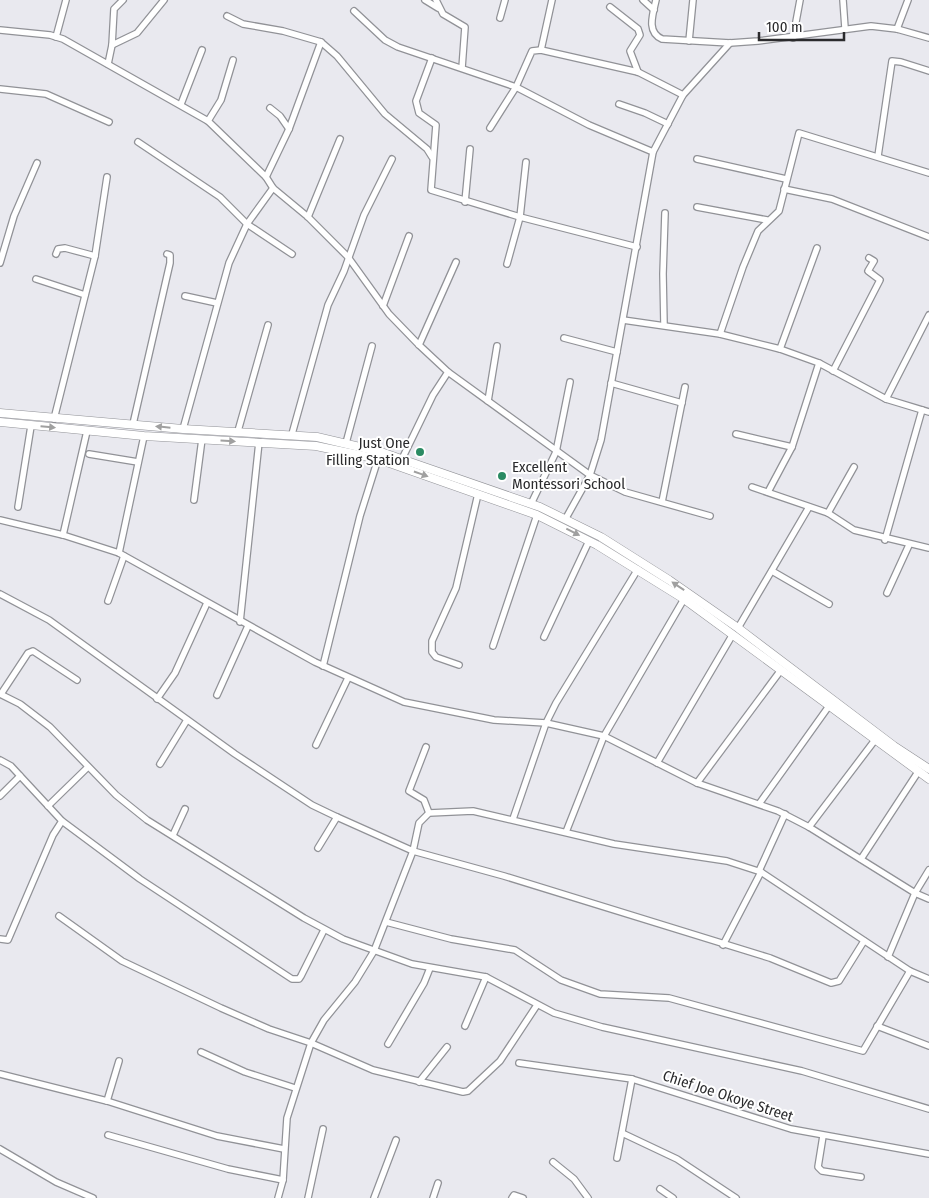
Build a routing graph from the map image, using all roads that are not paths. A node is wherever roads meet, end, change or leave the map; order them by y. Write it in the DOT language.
graph roads {
  1 [pos="66,0"];
  2 [pos="123,0"];
  3 [pos="164,0"];
  4 [pos="425,0"];
  5 [pos="436,0"];
  6 [pos="504,0"];
  7 [pos="552,0"];
  8 [pos="643,0"];
  9 [pos="656,0"];
  10 [pos="693,0"];
  11 [pos="800,0"];
  12 [pos="843,0"];
  13 [pos="908,0"];
  14 [pos="610,6"];
  15 [pos="438,8"];
  16 [pos="654,10"];
  17 [pos="354,11"];
  18 [pos="227,16"];
  19 [pos="500,18"];
  20 [pos="845,28"];
  21 [pos="897,29"];
  22 [pos="0,30"];
  23 [pos="56,37"];
  24 [pos="793,38"];
  25 [pos="929,38"];
  26 [pos="689,40"];
  27 [pos="321,42"];
  28 [pos="730,43"];
  29 [pos="112,45"];
  30 [pos="202,50"];
  31 [pos="541,50"];
  32 [pos="432,58"];
  33 [pos="233,60"];
  34 [pos="108,64"];
  35 [pos="462,68"];
  36 [pos="929,71"];
  37 [pos="638,72"];
  38 [pos="516,87"];
  39 [pos="0,89"];
  40 [pos="683,95"];
  41 [pos="181,104"];
  42 [pos="619,104"];
  43 [pos="270,108"];
  44 [pos="208,121"];
  45 [pos="109,122"];
  46 [pos="668,124"];
  47 [pos="490,128"];
  48 [pos="289,129"];
  49 [pos="340,139"];
  50 [pos="138,142"];
  51 [pos="470,149"];
  52 [pos="653,152"];
  53 [pos="878,156"];
  54 [pos="432,157"];
  55 [pos="392,159"];
  56 [pos="697,159"];
  57 [pos="526,162"];
  58 [pos="38,163"];
  59 [pos="929,173"];
  60 [pos="107,177"];
  61 [pos="266,177"];
  62 [pos="786,179"];
  63 [pos="274,188"];
  64 [pos="784,189"];
  65 [pos="466,202"];
  66 [pos="697,207"];
  67 [pos="666,213"];
  68 [pos="308,217"];
  69 [pos="520,217"];
  70 [pos="768,220"];
  71 [pos="247,224"];
  72 [pos="410,236"];
  73 [pos="929,237"];
  74 [pos="637,247"];
  75 [pos="817,248"];
  76 [pos="56,254"];
  77 [pos="167,254"];
  78 [pos="292,254"];
  79 [pos="95,256"];
  80 [pos="348,257"];
  81 [pos="869,258"];
  82 [pos="456,262"];
  83 [pos="0,263"];
  84 [pos="507,264"];
  85 [pos="36,279"];
  86 [pos="85,294"];
  87 [pos="185,296"];
  88 [pos="217,303"];
  89 [pos="383,306"];
  90 [pos="929,315"];
  91 [pos="623,320"];
  92 [pos="268,325"];
  93 [pos="664,325"];
  94 [pos="720,334"];
  95 [pos="564,338"];
  96 [pos="372,346"];
  97 [pos="419,346"];
  98 [pos="497,346"];
  99 [pos="780,349"];
  100 [pos="617,352"];
  101 [pos="819,363"];
  102 [pos="834,370"];
  103 [pos="448,372"];
  104 [pos="570,382"];
  105 [pos="611,383"];
  106 [pos="685,387"];
  107 [pos="886,399"];
  108 [pos="488,401"];
  109 [pos="682,403"];
  110 [pos="922,410"];
  111 [pos="929,412"];
  112 [pos="0,413"];
  113 [pos="54,419"];
  114 [pos="0,422"];
  115 [pos="133,424"];
  116 [pos="31,426"];
  117 [pos="183,430"];
  118 [pos="87,431"];
  119 [pos="238,431"];
  120 [pos="292,434"];
  121 [pos="736,434"];
  122 [pos="144,436"];
  123 [pos="202,439"];
  124 [pos="259,442"];
  125 [pos="346,443"];
  126 [pos="792,447"];
  127 [pos="556,452"];
  128 [pos="89,454"];
  129 [pos="378,459"];
  130 [pos="402,459"];
  131 [pos="138,462"];
  132 [pos="854,467"];
  133 [pos="590,475"];
  134 [pos="752,487"];
  135 [pos="768,492"];
  136 [pos="478,494"];
  137 [pos="194,500"];
  138 [pos="662,502"];
  139 [pos="531,504"];
  140 [pos="18,507"];
  141 [pos="809,507"];
  142 [pos="828,513"];
  143 [pos="537,515"];
  144 [pos="710,516"];
  145 [pos="566,518"];
  146 [pos="0,520"];
  147 [pos="63,535"];
  148 [pos="885,540"];
  149 [pos="589,541"];
  150 [pos="909,545"];
  151 [pos="929,548"];
  152 [pos="122,555"];
  153 [pos="638,569"];
  154 [pos="772,571"];
  155 [pos="887,593"];
  156 [pos="0,594"];
  157 [pos="684,599"];
  158 [pos="108,601"];
  159 [pos="207,603"];
  160 [pos="829,604"];
  161 [pos="240,622"];
  162 [pos="248,626"];
  163 [pos="736,631"];
  164 [pos="544,637"];
  165 [pos="493,646"];
  166 [pos="459,664"];
  167 [pos="323,666"];
  168 [pos="781,670"];
  169 [pos="348,678"];
  170 [pos="77,680"];
  171 [pos="0,694"];
  172 [pos="217,695"];
  173 [pos="157,699"];
  174 [pos="829,706"];
  175 [pos="187,720"];
  176 [pos="546,723"];
  177 [pos="604,736"];
  178 [pos="875,740"];
  179 [pos="316,745"];
  180 [pos="426,747"];
  181 [pos="0,760"];
  182 [pos="657,763"];
  183 [pos="160,764"];
  184 [pos="88,767"];
  185 [pos="929,769"];
  186 [pos="918,772"];
  187 [pos="20,776"];
  188 [pos="929,779"];
  189 [pos="697,783"];
  190 [pos="1,792"];
  191 [pos="759,804"];
  192 [pos="48,806"];
  193 [pos="185,809"];
  194 [pos="429,813"];
  195 [pos="785,814"];
  196 [pos="337,817"];
  197 [pos="513,819"];
  198 [pos="62,821"];
  199 [pos="809,827"];
  200 [pos="566,832"];
  201 [pos="172,835"];
  202 [pos="318,848"];
  203 [pos="413,850"];
  204 [pos="861,859"];
  205 [pos="929,870"];
  206 [pos="760,871"];
  207 [pos="915,894"];
  208 [pos="929,899"];
  209 [pos="59,916"];
  210 [pos="386,922"];
  211 [pos="324,930"];
  212 [pos="0,939"];
  213 [pos="864,941"];
  214 [pos="723,945"];
  215 [pos="374,951"];
  216 [pos="888,957"];
  217 [pos="430,968"];
  218 [pos="910,971"];
  219 [pos="486,977"];
  220 [pos="929,979"];
  221 [pos="537,1005"];
  222 [pos="465,1026"];
  223 [pos="877,1026"];
  224 [pos="311,1042"];
  225 [pos="388,1044"];
  226 [pos="929,1046"];
  227 [pos="447,1047"];
  228 [pos="201,1052"];
  229 [pos="119,1061"];
  230 [pos="519,1063"];
  231 [pos="0,1074"];
  232 [pos="632,1079"];
  233 [pos="419,1082"];
  234 [pos="295,1088"];
  235 [pos="107,1101"];
  236 [pos="929,1109"];
  237 [pos="324,1129"];
  238 [pos="622,1133"];
  239 [pos="108,1135"];
  240 [pos="823,1136"];
  241 [pos="396,1140"];
  242 [pos="0,1149"];
  243 [pos="284,1149"];
  244 [pos="929,1154"];
  245 [pos="617,1158"];
  246 [pos="553,1162"];
  247 [pos="861,1177"];
  248 [pos="283,1180"];
  249 [pos="438,1183"];
  250 [pos="660,1189"];
  251 [pos="586,1197"];
  252 [pos="93,1198"];
  253 [pos="278,1198"];
  254 [pos="308,1198"];
  255 [pos="374,1198"];
  256 [pos="433,1198"];
  257 [pos="512,1198"];
  258 [pos="523,1198"];
  259 [pos="673,1198"];
  260 [pos="736,1198"];
  1 -- 23 [label="street"];
  2 -- 29 [label="street"];
  3 -- 29 [label="street"];
  4 -- 15 [label="street"];
  5 -- 15 [label="street"];
  6 -- 19 [label="street"];
  7 -- 31 [label="street"];
  8 -- 16 [label="street"];
  9 -- 16 [label="street"];
  10 -- 26 [label="street"];
  11 -- 24 [label="street"];
  12 -- 20 [label="street"];
  13 -- 21 [label="street"];
  14 -- 37 [label="street"];
  15 -- 35 [label="street"];
  16 -- 26 [label="street"];
  17 -- 32 [label="street"];
  18 -- 27 [label="street"];
  20 -- 21 [label="street"];
  20 -- 24 [label="street"];
  21 -- 25 [label="street"];
  22 -- 23 [label="street"];
  23 -- 34 [label="street"];
  24 -- 28 [label="street"];
  26 -- 28 [label="street"];
  27 -- 48 [label="street"];
  27 -- 54 [label="street"];
  28 -- 40 [label="street"];
  29 -- 34 [label="street"];
  30 -- 41 [label="street"];
  31 -- 37 [label="street"];
  31 -- 38 [label="street"];
  32 -- 35 [label="street"];
  32 -- 54 [label="street"];
  33 -- 44 [label="street"];
  34 -- 41 [label="street"];
  35 -- 38 [label="street"];
  36 -- 53 [label="street"];
  37 -- 40 [label="street"];
  38 -- 47 [label="street"];
  38 -- 52 [label="street"];
  39 -- 45 [label="street"];
  40 -- 46 [label="street"];
  41 -- 44 [label="street"];
  42 -- 46 [label="street"];
  43 -- 48 [label="street"];
  44 -- 61 [label="street"];
  46 -- 52 [label="street"];
  48 -- 61 [label="street"];
  49 -- 68 [label="street"];
  50 -- 71 [label="street"];
  51 -- 65 [label="street"];
  52 -- 74 [label="street"];
  53 -- 59 [label="street"];
  53 -- 62 [label="street"];
  54 -- 65 [label="street"];
  55 -- 80 [label="street"];
  56 -- 62 [label="street"];
  57 -- 69 [label="street"];
  58 -- 83 [label="street"];
  60 -- 79 [label="street"];
  61 -- 63 [label="street"];
  62 -- 64 [label="street"];
  63 -- 68 [label="street"];
  63 -- 71 [label="street"];
  64 -- 70 [label="street"];
  64 -- 73 [label="street"];
  65 -- 69 [label="street"];
  66 -- 70 [label="street"];
  67 -- 93 [label="street"];
  68 -- 80 [label="street"];
  69 -- 74 [label="street"];
  69 -- 84 [label="street"];
  70 -- 94 [label="street"];
  71 -- 78 [label="street"];
  71 -- 88 [label="street"];
  72 -- 89 [label="street"];
  74 -- 91 [label="street"];
  75 -- 99 [label="street"];
  76 -- 79 [label="street"];
  77 -- 115 [label="street"];
  79 -- 86 [label="street"];
  80 -- 89 [label="street"];
  80 -- 120 [label="street"];
  81 -- 102 [label="street"];
  82 -- 97 [label="street"];
  85 -- 86 [label="street"];
  86 -- 113 [label="street"];
  87 -- 88 [label="street"];
  88 -- 117 [label="street"];
  89 -- 97 [label="street"];
  90 -- 107 [label="street"];
  91 -- 93 [label="street"];
  91 -- 100 [label="street"];
  92 -- 119 [label="street"];
  93 -- 94 [label="street"];
  94 -- 99 [label="street"];
  95 -- 100 [label="street"];
  96 -- 125 [label="street"];
  97 -- 103 [label="street"];
  98 -- 108 [label="street"];
  99 -- 101 [label="street"];
  100 -- 105 [label="street"];
  101 -- 102 [label="street"];
  101 -- 126 [label="street"];
  102 -- 107 [label="street"];
  103 -- 108 [label="street"];
  103 -- 130 [label="street"];
  104 -- 127 [label="street"];
  105 -- 109 [label="street"];
  105 -- 133 [label="street"];
  106 -- 109 [label="street"];
  107 -- 110 [label="street"];
  108 -- 127 [label="street"];
  109 -- 138 [label="street"];
  110 -- 111 [label="street"];
  110 -- 148 [label="street"];
  112 -- 113 [label="main road"];
  113 -- 115 [label="main road"];
  114 -- 116 [label="main road"];
  117 -- 115 [label="main road, one-way"];
  116 -- 118 [label="main road, one-way"];
  116 -- 140 [label="street"];
  117 -- 119 [label="main road"];
  118 -- 122 [label="main road"];
  118 -- 147 [label="street"];
  119 -- 120 [label="main road"];
  120 -- 125 [label="main road"];
  121 -- 126 [label="street"];
  122 -- 123 [label="main road"];
  122 -- 131 [label="street"];
  123 -- 124 [label="main road, one-way"];
  123 -- 137 [label="street"];
  124 -- 129 [label="main road"];
  124 -- 161 [label="street"];
  125 -- 130 [label="main road"];
  126 -- 135 [label="street"];
  127 -- 133 [label="street"];
  127 -- 139 [label="street"];
  128 -- 131 [label="street"];
  129 -- 136 [label="main road, one-way"];
  129 -- 167 [label="street"];
  130 -- 139 [label="main road"];
  131 -- 152 [label="street"];
  132 -- 142 [label="street"];
  133 -- 138 [label="street"];
  133 -- 145 [label="street"];
  134 -- 135 [label="street"];
  135 -- 141 [label="street"];
  136 -- 143 [label="main road"];
  136 -- 166 [label="street"];
  138 -- 144 [label="street"];
  139 -- 145 [label="main road"];
  141 -- 142 [label="street"];
  141 -- 154 [label="street"];
  142 -- 148 [label="street"];
  143 -- 149 [label="main road, one-way"];
  143 -- 165 [label="street"];
  163 -- 145 [label="main road, one-way"];
  146 -- 147 [label="street"];
  147 -- 152 [label="street"];
  148 -- 150 [label="street"];
  149 -- 153 [label="main road"];
  149 -- 164 [label="street"];
  150 -- 151 [label="street"];
  150 -- 155 [label="street"];
  152 -- 158 [label="street"];
  152 -- 159 [label="street"];
  153 -- 157 [label="main road"];
  153 -- 176 [label="street"];
  154 -- 160 [label="street"];
  154 -- 163 [label="street"];
  156 -- 173 [label="street"];
  157 -- 163 [label="main road"];
  157 -- 177 [label="street"];
  159 -- 161 [label="street"];
  159 -- 173 [label="street"];
  161 -- 162 [label="street"];
  162 -- 167 [label="street"];
  162 -- 172 [label="street"];
  163 -- 168 [label="main road"];
  163 -- 182 [label="street"];
  163 -- 185 [label="main road"];
  167 -- 169 [label="street"];
  168 -- 174 [label="main road"];
  168 -- 189 [label="street"];
  169 -- 176 [label="street"];
  169 -- 179 [label="street"];
  170 -- 171 [label="street"];
  171 -- 184 [label="street"];
  173 -- 175 [label="street"];
  174 -- 178 [label="main road"];
  174 -- 191 [label="street"];
  175 -- 183 [label="street"];
  175 -- 196 [label="street"];
  176 -- 177 [label="street"];
  176 -- 197 [label="street"];
  177 -- 182 [label="street"];
  177 -- 200 [label="street"];
  178 -- 186 [label="main road"];
  178 -- 199 [label="street"];
  180 -- 194 [label="street"];
  181 -- 187 [label="street"];
  182 -- 189 [label="street"];
  184 -- 192 [label="street"];
  184 -- 201 [label="street"];
  186 -- 188 [label="main road"];
  186 -- 204 [label="street"];
  187 -- 190 [label="street"];
  187 -- 192 [label="street"];
  189 -- 191 [label="street"];
  191 -- 195 [label="street"];
  192 -- 198 [label="street"];
  193 -- 201 [label="street"];
  194 -- 197 [label="street"];
  194 -- 203 [label="street"];
  195 -- 199 [label="street"];
  195 -- 206 [label="street"];
  196 -- 202 [label="street"];
  196 -- 203 [label="street"];
  197 -- 200 [label="street"];
  198 -- 211 [label="street"];
  198 -- 212 [label="street"];
  199 -- 204 [label="street"];
  200 -- 206 [label="street"];
  201 -- 211 [label="street"];
  203 -- 210 [label="street"];
  203 -- 214 [label="street"];
  204 -- 207 [label="street"];
  205 -- 207 [label="street"];
  206 -- 213 [label="street"];
  206 -- 214 [label="street"];
  207 -- 208 [label="street"];
  207 -- 216 [label="street"];
  209 -- 224 [label="street"];
  210 -- 215 [label="street"];
  210 -- 223 [label="street"];
  211 -- 215 [label="street"];
  213 -- 214 [label="street"];
  213 -- 216 [label="street"];
  215 -- 217 [label="street"];
  215 -- 224 [label="street"];
  216 -- 218 [label="street"];
  217 -- 219 [label="street"];
  217 -- 225 [label="street"];
  218 -- 220 [label="street"];
  218 -- 223 [label="street"];
  219 -- 221 [label="street"];
  219 -- 222 [label="street"];
  221 -- 233 [label="street"];
  221 -- 236 [label="street"];
  223 -- 226 [label="street"];
  224 -- 233 [label="street"];
  224 -- 234 [label="street"];
  227 -- 233 [label="street"];
  228 -- 234 [label="street"];
  229 -- 235 [label="street"];
  230 -- 232 [label="street, Chief Joe Okoye Street"];
  231 -- 235 [label="street"];
  232 -- 238 [label="street"];
  232 -- 240 [label="street, Chief Joe Okoye Street"];
  234 -- 243 [label="street"];
  235 -- 243 [label="street"];
  237 -- 254 [label="street"];
  238 -- 245 [label="street"];
  238 -- 260 [label="street"];
  239 -- 248 [label="street"];
  240 -- 244 [label="street, Chief Joe Okoye Street"];
  240 -- 247 [label="street"];
  241 -- 255 [label="street"];
  242 -- 252 [label="street"];
  243 -- 248 [label="street"];
  246 -- 251 [label="street"];
  248 -- 253 [label="street"];
  249 -- 256 [label="street"];
  250 -- 259 [label="street"];
  257 -- 258 [label="street"];
}
